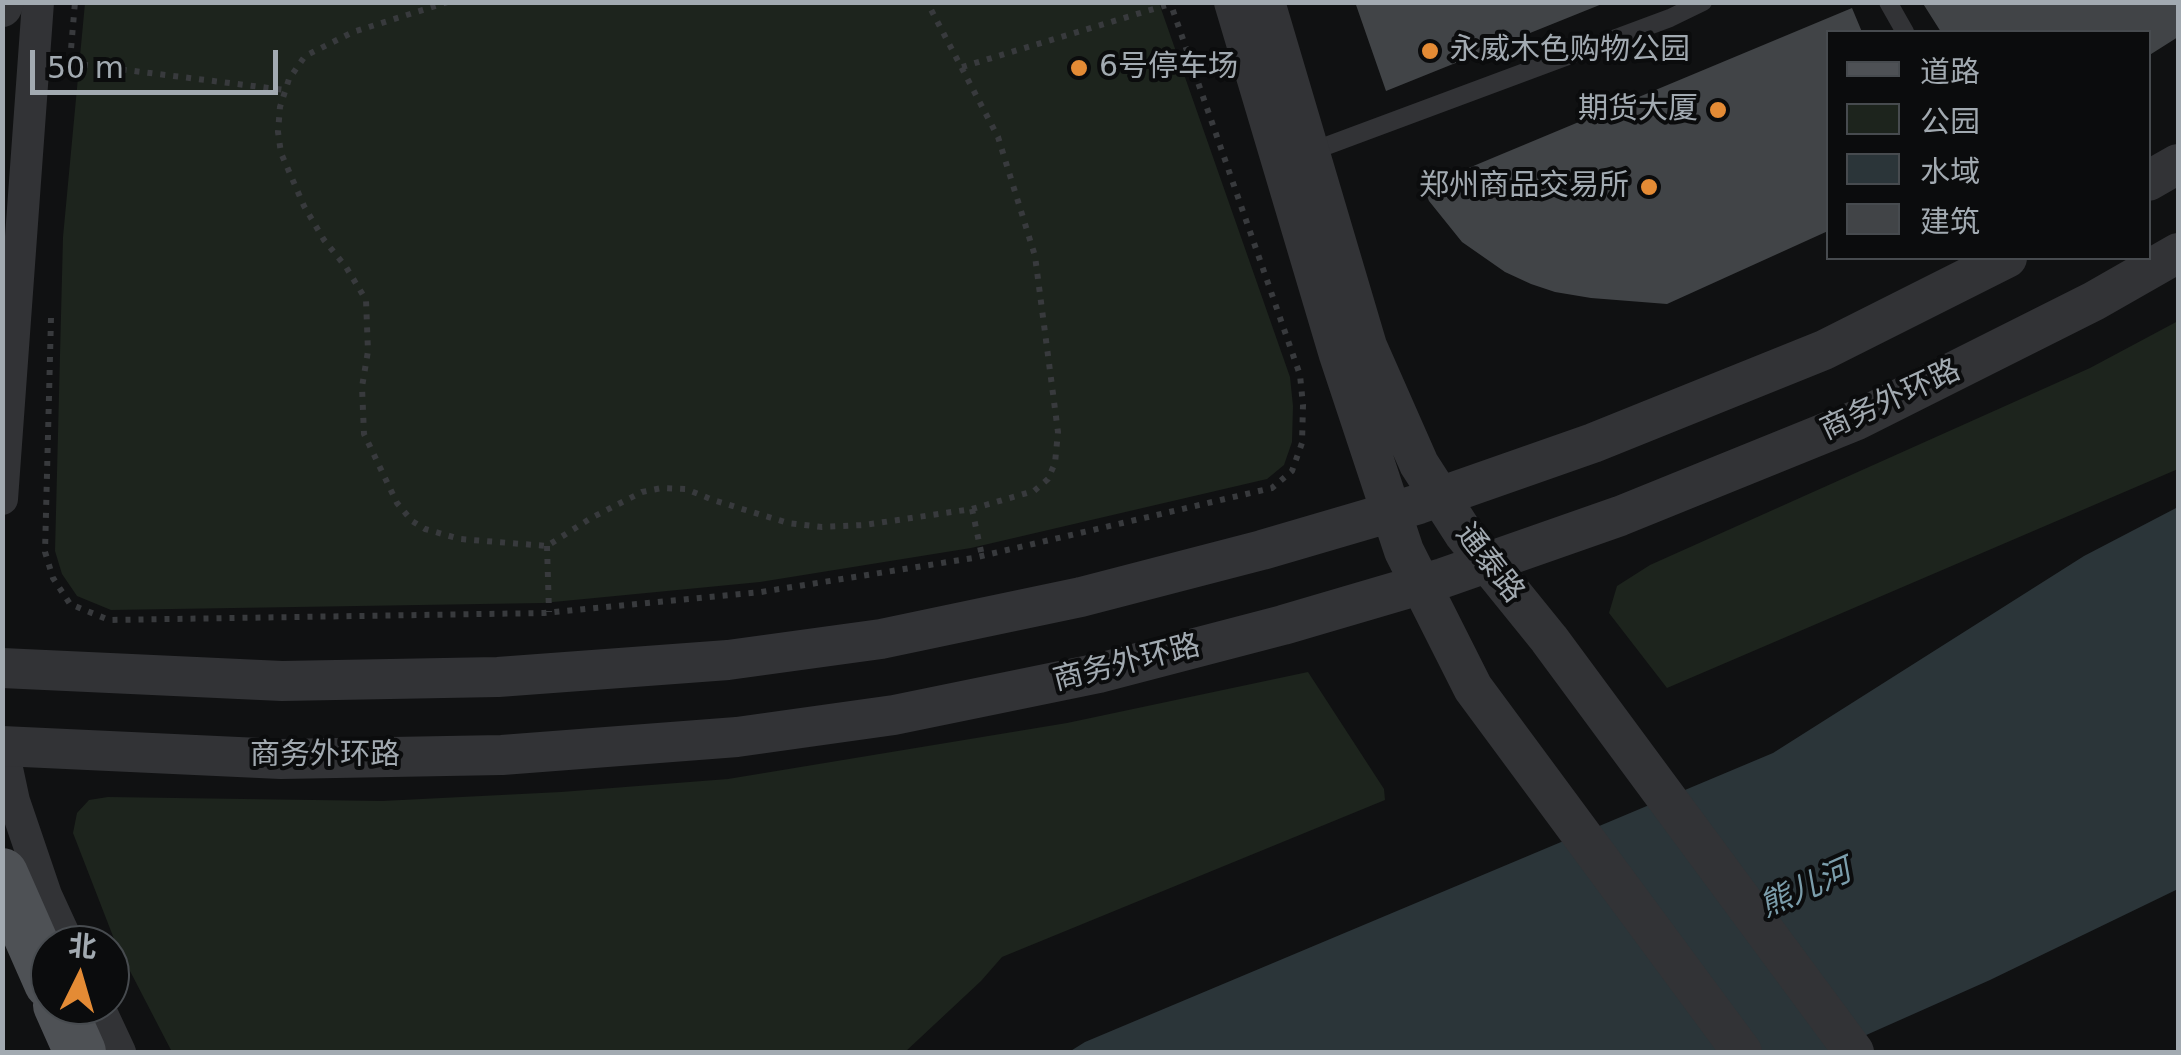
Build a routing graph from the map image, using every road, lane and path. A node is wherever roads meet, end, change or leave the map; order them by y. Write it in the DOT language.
graph roads {
  1 [pos="38,2"];
  2 [pos="75,2"];
  3 [pos="448,2"];
  4 [pos="926,2"];
  5 [pos="1234,2"];
  6 [pos="1265,2"];
  7 [pos="1703,2"];
  8 [pos="1888,2"];
  9 [pos="1170,3"];
  10 [pos="1905,30"];
  11 [pos="962,66"];
  12 [pos="285,90"];
  13 [pos="1310,152"];
  14 [pos="2178,164"];
  15 [pos="2151,179"];
  16 [pos="2178,254"];
  17 [pos="2003,260"];
  18 [pos="51,316"];
  19 [pos="1439,496"];
  20 [pos="2,498"];
  21 [pos="972,509"];
  22 [pos="1391,512"];
  23 [pos="547,546"];
  24 [pos="982,556"];
  25 [pos="1487,562"];
  26 [pos="1421,584"];
  27 [pos="549,612"];
  28 [pos="2,668"];
  29 [pos="2,746"];
  30 [pos="2,874"];
  31 [pos="60,925"];
  32 [pos="30,938"];
  33 [pos="69,1025"];
  34 [pos="107,1025"];
  35 [pos="80,1052"];
  36 [pos="120,1052"];
  37 [pos="1742,1052"];
  38 [pos="1854,1052"];
  1 -- 20 [label="street"];
  2 -- 12 [label="path"];
  3 -- 12 [label="path"];
  4 -- 11 [label="path"];
  5 -- 22 [label="street, 通泰路"];
  6 -- 13 [label="street, 通泰路"];
  7 -- 13 [label="lane"];
  8 -- 10 [label="lane"];
  9 -- 11 [label="path"];
  9 -- 24 [label="path"];
  11 -- 21 [label="path"];
  12 -- 23 [label="path"];
  13 -- 19 [label="street, 通泰路"];
  14 -- 15 [label="street"];
  16 -- 25 [label="street, 商务外环路"];
  17 -- 19 [label="street"];
  18 -- 27 [label="path"];
  19 -- 22 [label="street"];
  19 -- 25 [label="street, 通泰路"];
  21 -- 23 [label="path"];
  21 -- 24 [label="path"];
  22 -- 26 [label="street, 通泰路"];
  22 -- 28 [label="street"];
  23 -- 27 [label="path"];
  24 -- 27 [label="path"];
  25 -- 26 [label="street, 商务外环路"];
  25 -- 38 [label="street, 通泰路"];
  26 -- 29 [label="street, 商务外环路"];
  26 -- 37 [label="street, 通泰路"];
  29 -- 31 [label="street"];
  30 -- 32 [label="main road"];
  33 -- 35 [label="main road"];
  34 -- 36 [label="street"];
}
